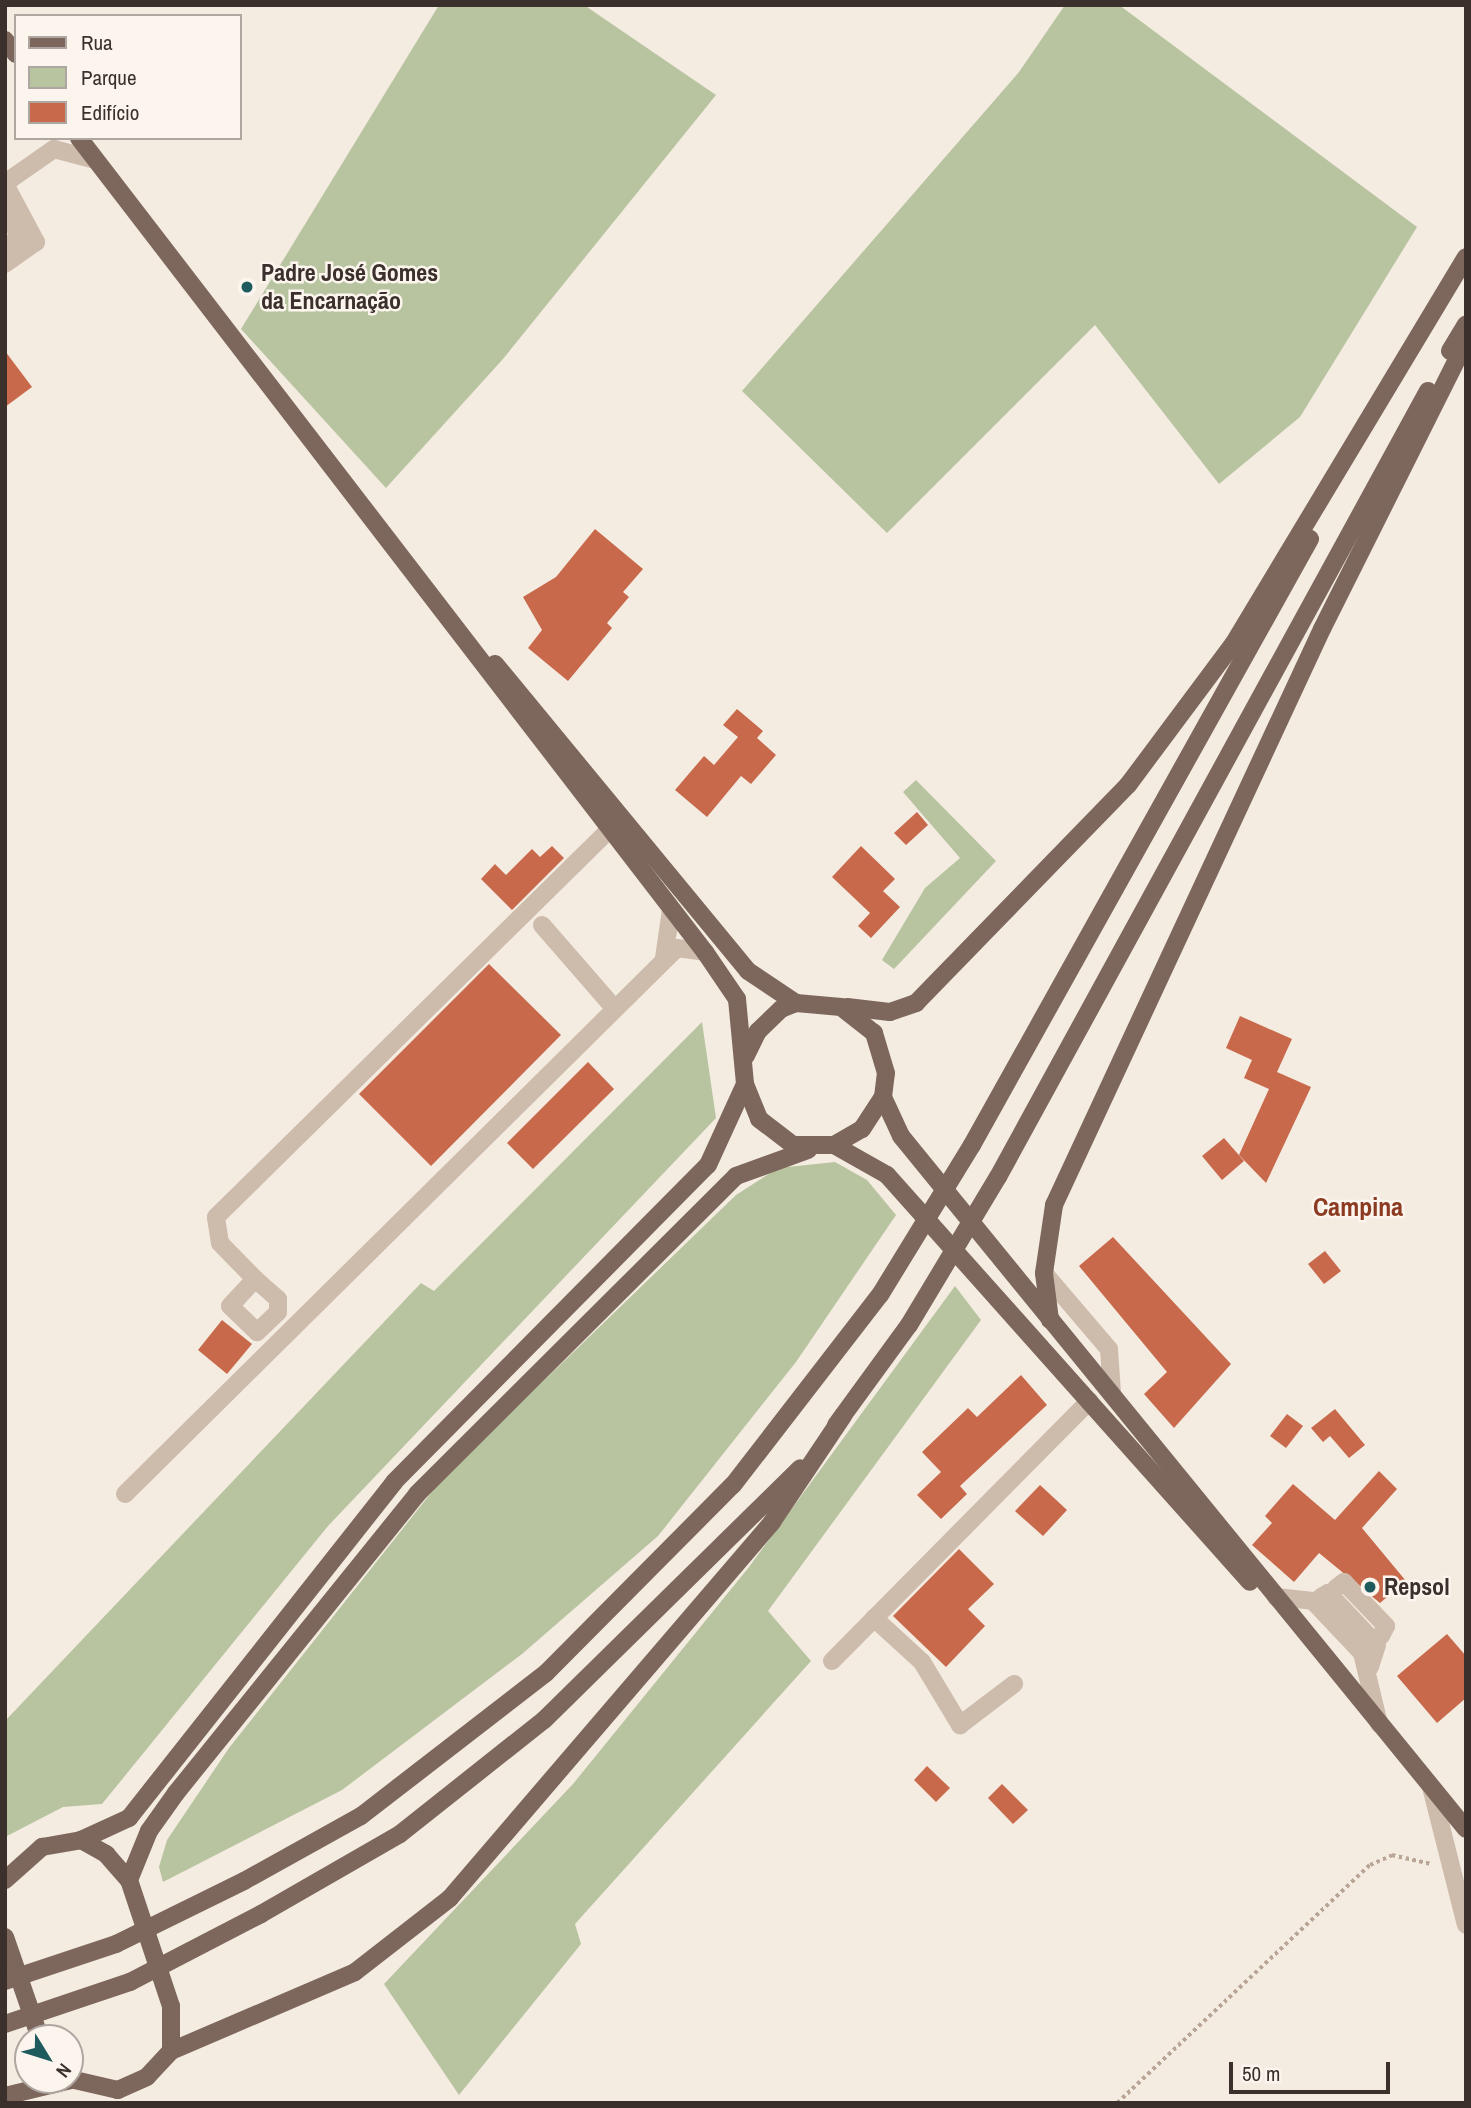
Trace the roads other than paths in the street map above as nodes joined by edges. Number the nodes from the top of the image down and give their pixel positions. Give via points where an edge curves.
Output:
1 (63, 140) edge
2 (94, 160) junction
3 (5, 172) edge
4 (5, 183) edge
5 (5, 210) edge
6 (5, 247) edge
7 (1466, 257) edge
8 (5, 264) edge
9 (1466, 324) edge
10 (1424, 326) junction
11 (1466, 342) edge
12 (388, 546) junction
13 (608, 831) junction
14 (671, 910) junction
15 (542, 925) dead end
16 (705, 952) junction
17 (663, 962) junction
18 (796, 1003) junction
19 (820, 1004) junction
20 (615, 1009) junction
21 (747, 1056) junction
22 (746, 1084) junction
23 (883, 1097) junction
24 (834, 1145) junction
25 (814, 1148) junction
26 (1044, 1273) junction
27 (255, 1279) dead end
28 (1050, 1320) junction
29 (1112, 1393) junction
30 (1088, 1401) junction
31 (843, 1416) junction
32 (125, 1494) dead end
33 (1325, 1595) junction
34 (1276, 1597) junction
35 (874, 1618) junction
36 (832, 1661) dead end
37 (1370, 1667) junction
38 (1014, 1684) dead end
39 (1369, 1687) junction
40 (1379, 1724) junction
41 (1406, 1757) junction
42 (1431, 1787) junction
43 (1466, 1829) edge
44 (81, 1840) junction
45 (5, 1880) edge
46 (130, 1880) junction
47 (1462, 1898) edge
48 (1465, 1927) edge
49 (5, 1937) edge
50 (5, 1981) edge
51 (5, 2024) edge
52 (35, 2024) edge
53 (171, 2051) junction
54 (84, 2083) edge

1 - 2 main road
1 - 2 street
1 - 3 street
1 - 4 street
2 - 12 main road
4 - 8 street via 36,242
5 - 6 street via 20,237
7 - 10 main road
9 - 31 main road, bridge via 998,1177 909,1325
10 - 19 main road via 1234,643 1076,846 905,1010
10 - 50 main road, bridge via 1202,739 972,1145 880,1295 733,1485 546,1673 361,1816 116,1944
11 - 26 main road via 1322,629 1054,1205
12 - 13 main road
12 - 18 main road via 527,700 748,971
13 - 14 main road
13 - 27 street via 216,1217 220,1243
14 - 16 main road
14 - 17 street via 671,940
15 - 20 street
16 - 17 street via 677,948
16 - 21 main road via 737,999
17 - 20 street
18 - 19 main road
18 - 21 main road via 769,1018
19 - 23 main road via 841,1007 874,1033 886,1073
20 - 32 street
21 - 22 main road
22 - 25 main road via 759,1119 774,1135
22 - 44 main road via 708,1165 394,1482 130,1818
23 - 24 main road via 862,1129
23 - 28 main road via 901,1136
24 - 25 main road
24 - 30 main road via 887,1175
25 - 46 main road via 736,1177 417,1494 176,1793 149,1831
26 - 28 main road
26 - 29 street via 1109,1349
28 - 29 main road
29 - 34 main road
30 - 35 street
30 - 41 main road
31 - 51 main road, bridge via 756,1515 544,1720 400,1834 130,1982
31 - 53 main road via 772,1522 450,1898 355,1972
33 - 34 street
33 - 37 street via 1370,1648
33 - 37 street via 1379,1641
33 - 39 street via 1362,1653
34 - 40 main road
35 - 36 street
35 - 38 street via 922,1662 960,1725
37 - 39 street
39 - 40 street
40 - 41 main road
41 - 42 main road
42 - 43 main road
42 - 47 street
44 - 45 main road via 42,1847
44 - 46 main road via 106,1854
46 - 53 main road via 171,2006
47 - 48 street
49 - 52 main road
53 - 54 main road via 147,2077 118,2090

